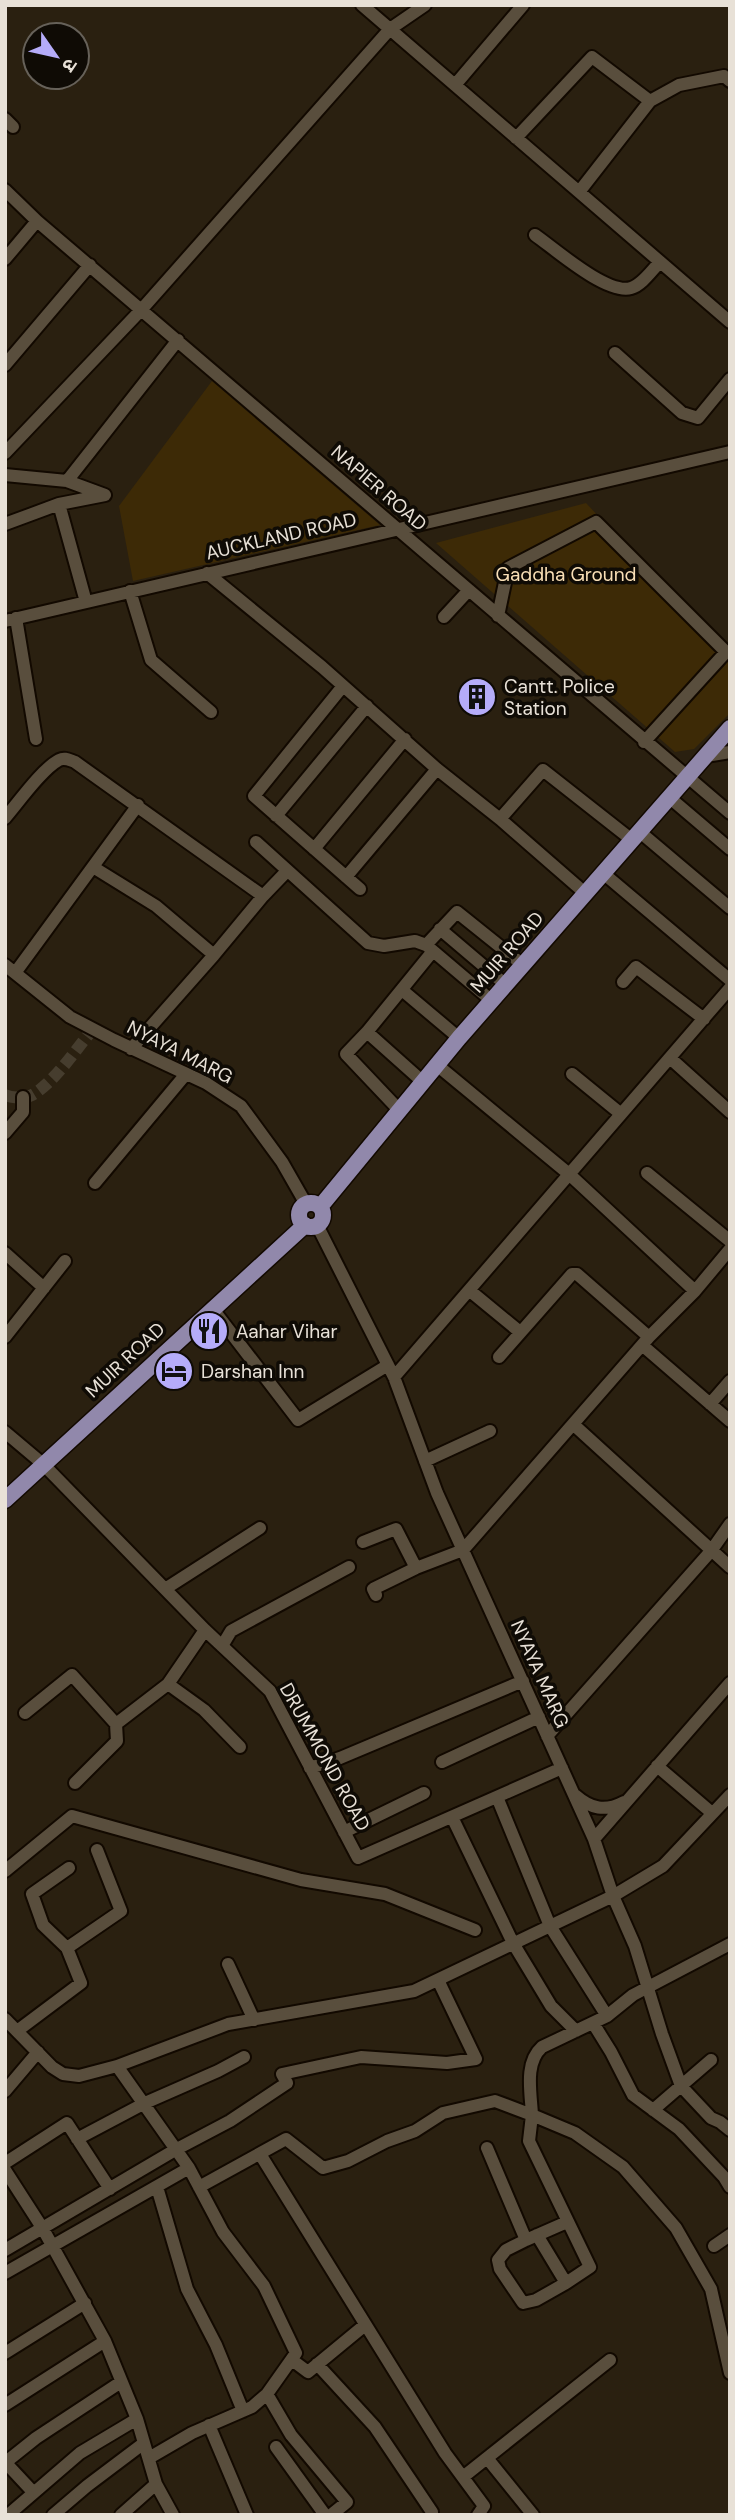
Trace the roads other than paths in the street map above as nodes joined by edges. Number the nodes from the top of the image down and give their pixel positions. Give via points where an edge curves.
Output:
1 (362, 5) edge
2 (425, 5) edge
3 (523, 5) edge
4 (390, 29) junction
5 (730, 80) edge
6 (455, 86) junction
7 (650, 101) junction
8 (516, 138) junction
9 (5, 190) edge
10 (579, 192) junction
11 (37, 221) junction
12 (535, 235) dead end
13 (5, 259) edge
14 (660, 262) junction
15 (90, 265) junction
16 (142, 309) junction
17 (727, 314) edge
18 (178, 340) junction
19 (615, 353) dead end
20 (5, 365) edge
21 (730, 379) edge
22 (730, 452) edge
23 (5, 453) edge
24 (5, 475) edge
25 (67, 481) junction
26 (58, 504) junction
27 (5, 524) edge
28 (396, 528) junction
29 (207, 573) junction
30 (469, 590) junction
31 (130, 592) junction
32 (86, 603) junction
33 (498, 616) junction
34 (444, 617) dead end
35 (11, 620) edge
36 (343, 686) junction
37 (367, 706) junction
38 (211, 712) dead end
39 (730, 728) edge
40 (36, 739) dead end
41 (405, 739) junction
42 (644, 742) junction
43 (730, 752) edge
44 (706, 757) junction
45 (438, 769) junction
46 (687, 779) junction
47 (670, 798) junction
48 (138, 805) junction
49 (730, 813) edge
50 (276, 816) junction
51 (5, 818) edge
52 (500, 818) junction
53 (636, 836) junction
54 (256, 842) dead end
55 (314, 849) junction
56 (730, 849) edge
57 (93, 867) junction
58 (287, 871) junction
59 (603, 873) junction
60 (346, 877) junction
61 (360, 889) dead end
62 (585, 893) junction
63 (263, 896) junction
64 (730, 908) edge
65 (440, 929) junction
66 (429, 948) junction
67 (214, 955) junction
68 (523, 965) junction
69 (10, 969) edge
70 (730, 980) edge
71 (623, 982) dead end
72 (506, 985) junction
73 (730, 988) edge
74 (402, 990) junction
75 (492, 1001) junction
76 (704, 1019) junction
77 (368, 1032) junction
78 (459, 1038) junction
79 (131, 1049) junction
80 (670, 1058) junction
81 (436, 1065) junction
82 (186, 1073) junction
83 (572, 1074) dead end
84 (423, 1082) junction
85 (23, 1097) dead end
86 (400, 1111) junction
87 (730, 1112) edge
88 (621, 1114) junction
89 (5, 1133) edge
90 (647, 1173) dead end
91 (569, 1174) junction
92 (95, 1183) dead end
93 (313, 1205) junction
94 (311, 1225) junction
95 (730, 1241) edge
96 (730, 1249) edge
97 (5, 1253) edge
98 (65, 1261) dead end
99 (44, 1288) junction
100 (469, 1290) junction
101 (695, 1291) junction
102 (212, 1308) junction
103 (520, 1332) junction
104 (5, 1337) edge
105 (645, 1341) junction
106 (499, 1357) dead end
107 (391, 1371) junction
108 (730, 1381) edge
109 (710, 1404) junction
110 (730, 1421) edge
111 (574, 1425) junction
112 (490, 1431) dead end
113 (5, 1432) edge
114 (425, 1461) junction
115 (43, 1464) junction
116 (5, 1500) edge
117 (730, 1524) edge
118 (260, 1528) dead end
119 (363, 1542) dead end
120 (463, 1550) junction
121 (710, 1551) junction
122 (349, 1567) dead end
123 (730, 1567) edge
124 (416, 1568) junction
125 (165, 1589) junction
126 (376, 1595) dead end
127 (205, 1630) junction
128 (222, 1646) junction
129 (523, 1681) junction
130 (730, 1683) edge
131 (168, 1684) junction
132 (24, 1713) dead end
133 (539, 1717) junction
134 (116, 1724) junction
135 (547, 1736) junction
136 (240, 1747) dead end
137 (442, 1762) dead end
138 (657, 1766) junction
139 (310, 1768) junction
140 (562, 1768) junction
141 (75, 1783) dead end
142 (424, 1793) dead end
143 (574, 1794) junction
144 (730, 1795) edge
145 (497, 1797) junction
146 (628, 1801) junction
147 (712, 1813) junction
148 (452, 1816) junction
149 (344, 1832) junction
150 (594, 1839) junction
151 (97, 1850) dead end
152 (69, 1867) dead end
153 (5, 1871) edge
154 (613, 1895) junction
155 (550, 1926) junction
156 (475, 1930) dead end
157 (513, 1943) junction
158 (730, 1944) edge
159 (67, 1948) junction
160 (228, 1964) dead end
161 (438, 1979) junction
162 (649, 1988) junction
163 (607, 2016) junction
164 (5, 2019) edge
165 (254, 2020) junction
166 (593, 2023) junction
167 (17, 2031) junction
168 (576, 2031) junction
169 (38, 2052) junction
170 (244, 2057) dead end
171 (711, 2060) dead end
172 (117, 2066) junction
173 (681, 2086) junction
174 (5, 2091) edge
175 (145, 2103) junction
176 (653, 2110) junction
177 (532, 2115) junction
178 (730, 2130) edge
179 (77, 2138) junction
180 (487, 2148) dead end
181 (175, 2150) junction
182 (260, 2154) junction
183 (5, 2164) edge
184 (189, 2168) junction
185 (5, 2170) edge
186 (157, 2187) junction
187 (199, 2187) junction
188 (730, 2187) edge
189 (110, 2189) junction
190 (567, 2222) junction
191 (43, 2229) junction
192 (730, 2235) edge
193 (532, 2237) junction
194 (715, 2246) dead end
195 (52, 2247) junction
196 (5, 2250) edge
197 (5, 2273) edge
198 (566, 2283) junction
199 (85, 2303) junction
200 (365, 2325) junction
201 (105, 2341) junction
202 (5, 2353) edge
203 (292, 2360) junction
204 (610, 2360) dead end
205 (317, 2364) junction
206 (730, 2373) edge
207 (121, 2382) junction
208 (267, 2394) junction
209 (5, 2405) edge
210 (243, 2411) junction
211 (137, 2419) junction
212 (209, 2425) junction
213 (144, 2443) junction
214 (276, 2447) dead end
215 (149, 2458) junction
216 (487, 2458) junction
217 (6, 2462) edge
218 (463, 2477) junction
219 (156, 2484) junction
220 (33, 2492) junction
221 (347, 2502) junction
222 (432, 2512) dead end
223 (8, 2515) edge
224 (53, 2515) edge
225 (121, 2515) edge
226 (173, 2515) edge
227 (247, 2515) edge
228 (325, 2515) edge
229 (331, 2515) edge
230 (356, 2515) edge
231 (478, 2515) edge
232 (533, 2515) edge

1 - 4 street
2 - 4 street
3 - 6 street
4 - 6 street
4 - 16 street
5 - 7 street via 724,76 679,85
6 - 8 street
7 - 8 street via 592,57
7 - 10 street
8 - 10 street
9 - 11 street, NAPIER ROAD
10 - 14 street
11 - 13 street
11 - 15 street, NAPIER ROAD
12 - 14 street via 618,289 633,288
14 - 17 street
15 - 16 street, NAPIER ROAD
15 - 20 street
16 - 18 street, NAPIER ROAD
16 - 23 street
18 - 25 street
18 - 28 street, NAPIER ROAD
19 - 21 street via 682,413 698,418
22 - 28 street, AUCKLAND ROAD
24 - 25 street
25 - 26 street via 105,495
26 - 27 street
26 - 32 street
28 - 29 street, AUCKLAND ROAD
28 - 30 street, NAPIER ROAD
29 - 31 street, AUCKLAND ROAD
29 - 36 street
30 - 33 street, NAPIER ROAD
30 - 34 street
31 - 32 street, AUCKLAND ROAD
31 - 38 street via 151,660
32 - 35 street, AUCKLAND ROAD
33 - 42 street, NAPIER ROAD
33 - 42 street via 508,568 596,522 726,652
35 - 40 street
36 - 37 street
36 - 50 street via 254,796
37 - 41 street
37 - 50 street
39 - 44 main road, MUIR ROAD
41 - 45 street
41 - 55 street
42 - 46 street, NAPIER ROAD
43 - 44 street
44 - 46 main road, MUIR ROAD
45 - 52 street
45 - 60 street
46 - 47 main road, MUIR ROAD
46 - 49 street, NAPIER ROAD
47 - 53 main road, MUIR ROAD
47 - 56 street
48 - 51 street via 65,758 47,770
48 - 57 street
48 - 63 street
50 - 55 street
52 - 53 street via 542,770
52 - 62 street
53 - 59 main road, MUIR ROAD
53 - 64 street
54 - 58 street
55 - 60 street
57 - 67 street via 156,906
57 - 69 street
58 - 63 street
58 - 66 street via 368,943 384,946 415,941
59 - 62 main road, MUIR ROAD
59 - 70 street
60 - 61 street
62 - 68 main road, MUIR ROAD
63 - 67 street
65 - 66 street
65 - 68 street via 457,912
65 - 72 street
66 - 74 street
66 - 75 street
67 - 79 street
68 - 72 main road, MUIR ROAD
69 - 79 street, NYAYA MARG via 70,1017
71 - 76 street via 636,967
72 - 75 main road, MUIR ROAD
73 - 76 street
74 - 77 street
74 - 78 street
75 - 78 main road, MUIR ROAD
76 - 80 street
77 - 84 street
77 - 86 street via 345,1054
78 - 81 main road, MUIR ROAD
79 - 82 street, NYAYA MARG
80 - 87 street
80 - 88 street
81 - 84 main road, MUIR ROAD
81 - 91 street
82 - 92 street
82 - 93 street, NYAYA MARG via 241,1107
83 - 88 street
84 - 86 main road, MUIR ROAD
85 - 89 street via 23,1112
86 - 93 main road, MUIR ROAD
88 - 91 street
90 - 95 street
91 - 100 street
91 - 101 street
93 - 94 main road via 323,1214
94 - 102 main road, MUIR ROAD
94 - 107 street, NYAYA MARG
96 - 101 street
97 - 99 street
98 - 99 street
99 - 104 street
100 - 103 street
100 - 107 street
101 - 105 street
102 - 107 street via 298,1420
102 - 115 main road, MUIR ROAD
103 - 105 street via 577,1273
103 - 106 street
105 - 109 street
105 - 111 street
107 - 114 street, NYAYA MARG
108 - 109 street
109 - 110 street
111 - 120 street
111 - 121 street
112 - 114 street
113 - 115 street, DRUMMOND ROAD
114 - 120 street, NYAYA MARG
115 - 116 main road, MUIR ROAD
115 - 125 street, DRUMMOND ROAD
117 - 121 street
118 - 125 street
119 - 124 street via 396,1529
120 - 124 street
120 - 129 street, NYAYA MARG
121 - 123 street
121 - 135 street
122 - 128 street via 232,1632
124 - 126 street via 373,1589
125 - 127 street, DRUMMOND ROAD
127 - 128 street, DRUMMOND ROAD
127 - 131 street
128 - 139 street, DRUMMOND ROAD via 270,1691
129 - 133 street, NYAYA MARG
129 - 139 street
130 - 138 street
131 - 134 street
131 - 136 street via 204,1710
132 - 134 street via 72,1675
133 - 135 street, NYAYA MARG
133 - 137 street
134 - 141 street via 117,1741
135 - 140 street, NYAYA MARG
138 - 146 street
138 - 147 street
139 - 149 street, DRUMMOND ROAD
140 - 143 street, NYAYA MARG
140 - 145 street, DRUMMOND ROAD
142 - 149 street
143 - 146 street via 600,1809
143 - 150 street, NYAYA MARG
144 - 147 street
145 - 148 street, DRUMMOND ROAD
145 - 155 street
146 - 150 street
147 - 154 street via 663,1866
148 - 149 street, DRUMMOND ROAD via 358,1858
148 - 157 street
150 - 154 street, NYAYA MARG
151 - 159 street via 121,1911
152 - 159 street via 32,1894 43,1925
153 - 156 street via 72,1816 301,1880 385,1894
154 - 155 street
154 - 162 street, NYAYA MARG
155 - 157 street
155 - 163 street
157 - 161 street
157 - 168 street via 551,2006
158 - 162 street
159 - 167 street via 81,1983
160 - 165 street
161 - 165 street via 414,1991
161 - 181 street via 476,2059 447,2063 361,2057 282,2074 287,2083
162 - 163 street
162 - 173 street, NYAYA MARG
163 - 166 street
164 - 167 street
165 - 172 street via 228,2024
166 - 168 street
166 - 176 street via 633,2095
167 - 169 street
168 - 177 street via 535,2053 530,2063
169 - 172 street via 63,2074 79,2076
169 - 174 street
170 - 175 street
171 - 173 street
172 - 175 street
173 - 176 street
173 - 178 street, NYAYA MARG via 711,2118
175 - 179 street
175 - 181 street
176 - 188 street via 679,2129
177 - 182 street via 495,2101 443,2113 415,2131 323,2168 286,2139
177 - 190 street via 529,2141
177 - 206 street via 575,2133 623,2167 676,2228 711,2289
179 - 183 street via 67,2123
179 - 189 street
180 - 193 street
181 - 184 street
181 - 189 street
182 - 187 street
182 - 200 street
184 - 186 street
184 - 187 street
185 - 191 street
186 - 195 street
186 - 210 street via 187,2289
187 - 203 street via 223,2232 264,2286 295,2347
189 - 191 street
190 - 193 street
190 - 198 street via 590,2267
191 - 195 street
191 - 196 street
192 - 194 street
193 - 198 street
193 - 198 street via 506,2250 498,2260 523,2303
195 - 197 street
195 - 199 street
199 - 201 street
199 - 202 street
200 - 205 street
200 - 218 street
201 - 207 street
201 - 209 street
203 - 205 street via 308,2372
203 - 208 street
204 - 216 street
205 - 222 street via 375,2427
207 - 211 street
207 - 217 street
208 - 210 street
208 - 221 street via 291,2435
210 - 212 street
211 - 213 street
211 - 220 street via 80,2454
212 - 215 street
212 - 227 street
213 - 215 street
213 - 224 street
214 - 228 street
215 - 219 street
216 - 218 street
216 - 232 street
217 - 220 street
218 - 231 street via 484,2506
219 - 225 street
219 - 226 street
220 - 223 street
221 - 229 street
221 - 230 street

